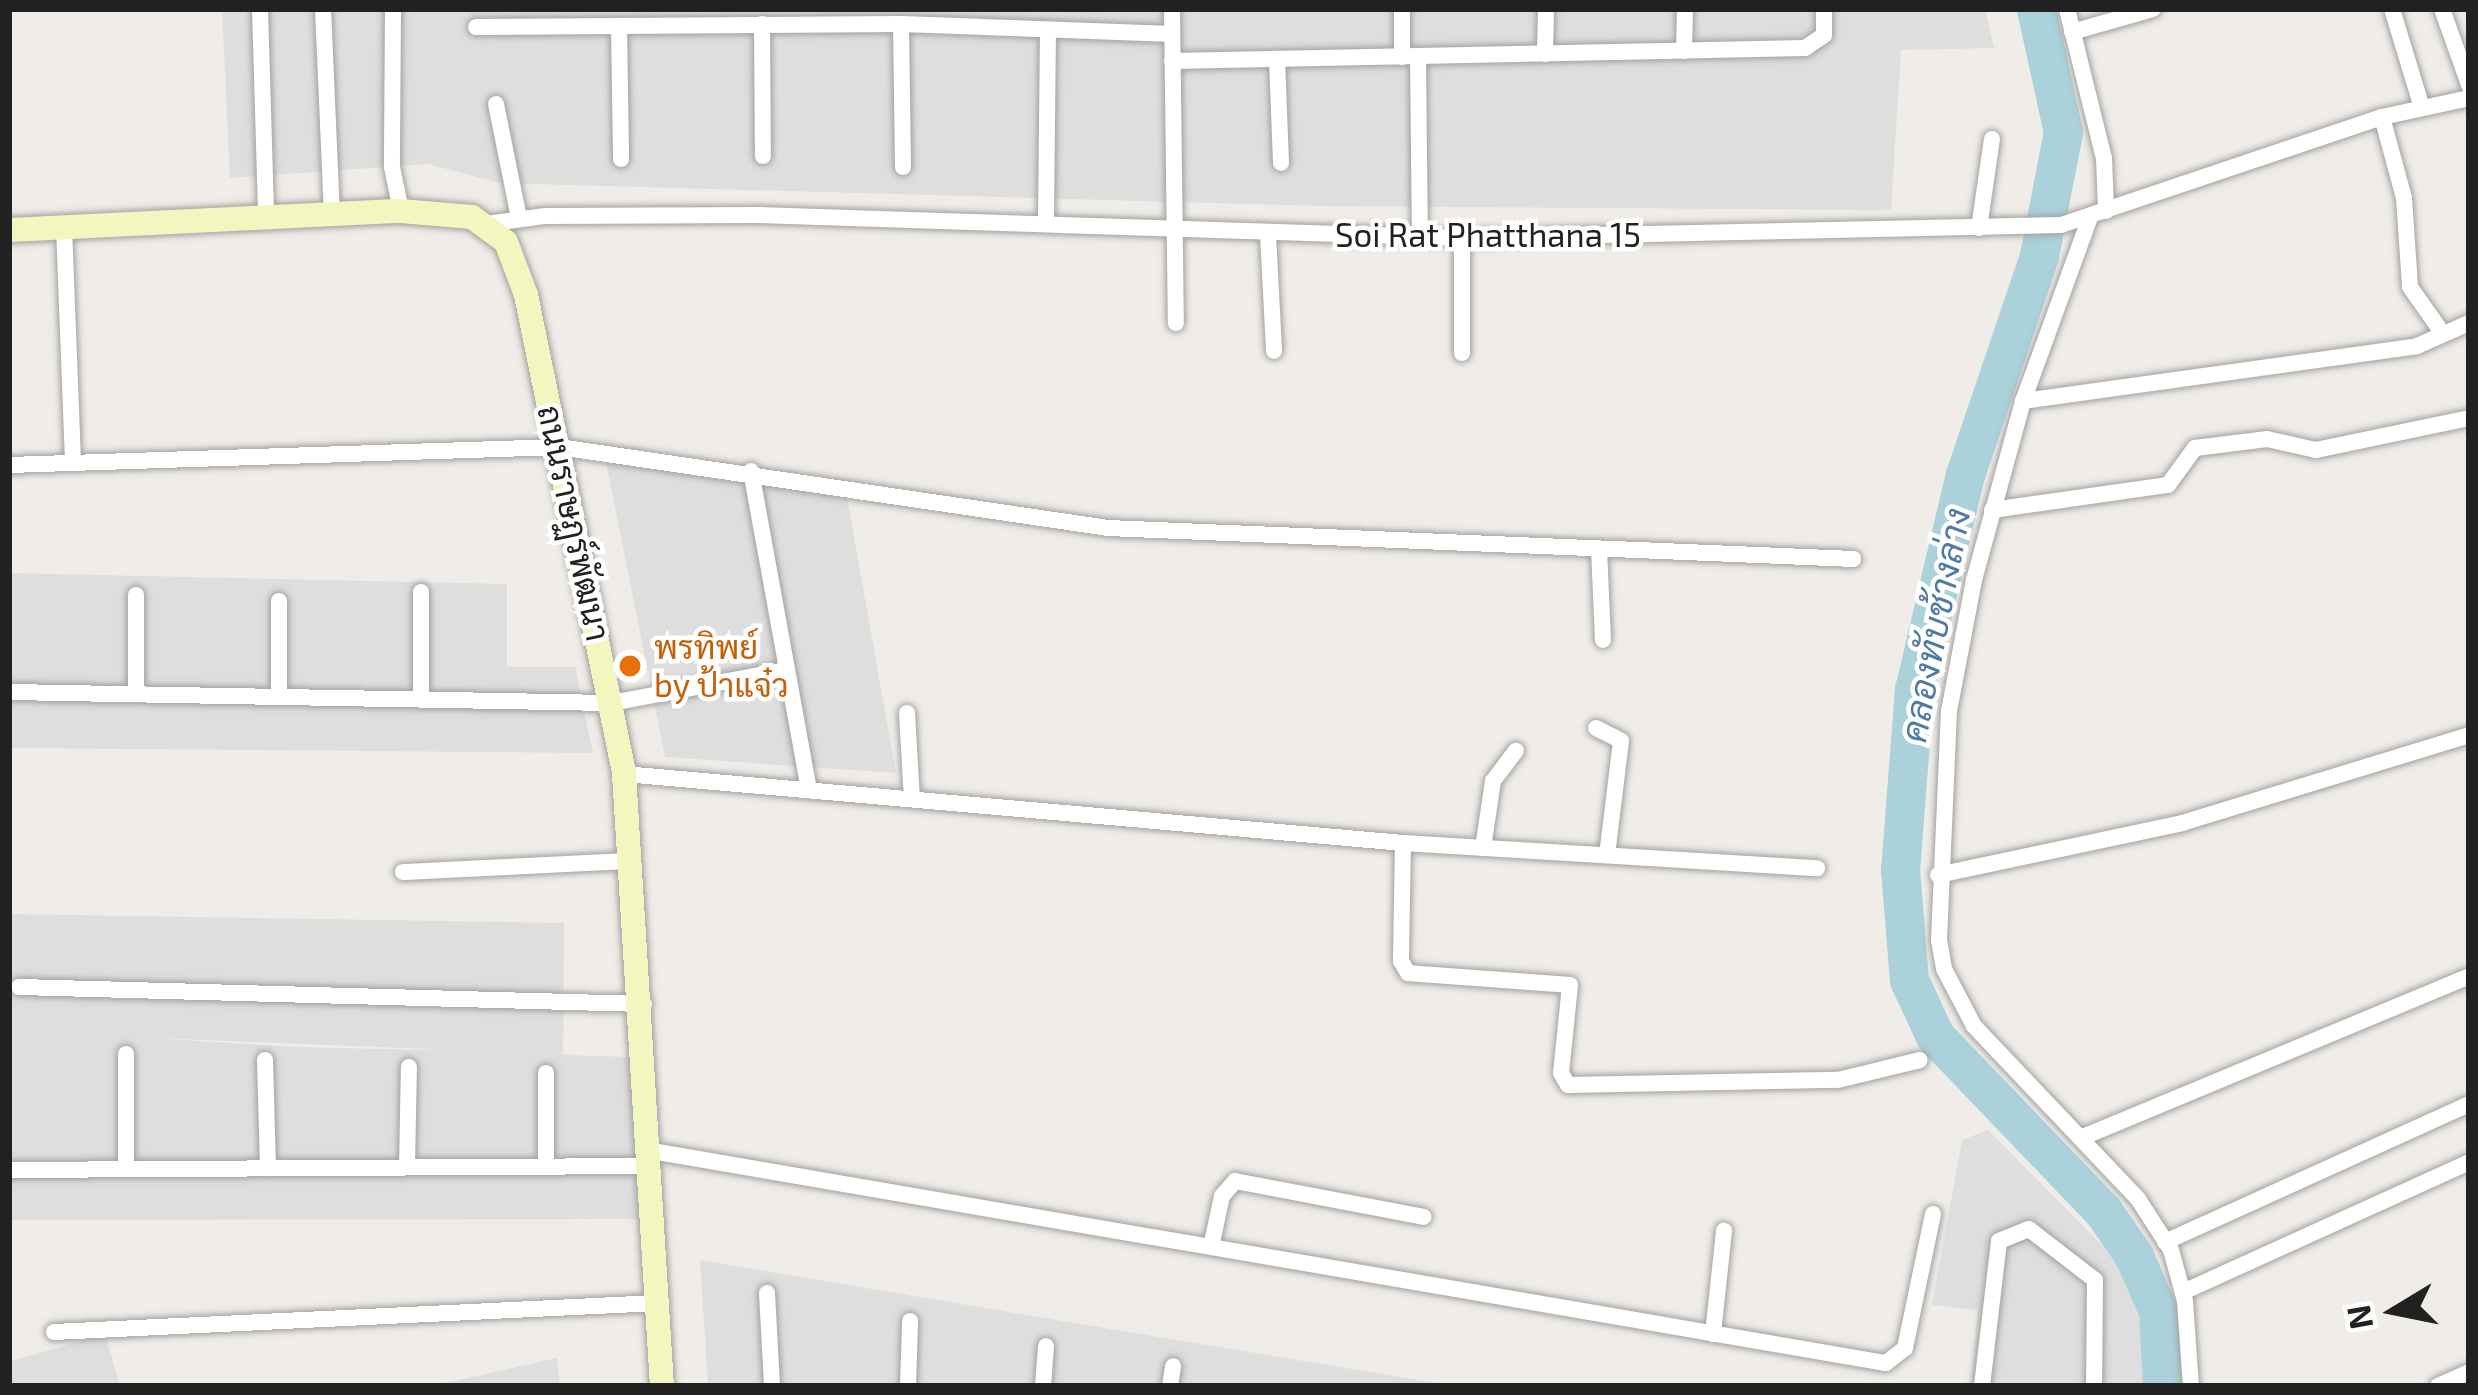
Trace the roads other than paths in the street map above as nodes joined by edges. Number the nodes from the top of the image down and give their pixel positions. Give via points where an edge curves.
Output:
1 (260, 9) edge
2 (323, 9) edge
3 (393, 9) edge
4 (1172, 9) edge
5 (1402, 9) edge
6 (1546, 9) edge
7 (1684, 9) edge
8 (1824, 9) edge
9 (2066, 9) edge
10 (2153, 9) edge
11 (2392, 9) edge
12 (2442, 9) edge
13 (762, 24) junction
14 (901, 24) junction
15 (619, 26) junction
16 (476, 27) dead end
17 (2072, 32) junction
18 (1048, 33) junction
19 (1172, 34) junction
20 (1684, 50) junction
21 (1545, 54) junction
22 (1410, 57) junction
23 (1276, 59) junction
24 (1172, 61) junction
25 (2469, 86) edge
26 (2469, 98) edge
27 (496, 104) dead end
28 (2422, 108) junction
29 (2382, 117) junction
30 (1993, 140) dead end
31 (764, 156) dead end
32 (621, 160) dead end
33 (1281, 163) dead end
34 (903, 167) dead end
35 (401, 212) junction
36 (332, 214) junction
37 (2098, 216) junction
38 (266, 217) junction
39 (519, 218) junction
40 (1046, 219) junction
41 (488, 224) junction
42 (64, 227) junction
43 (1979, 228) junction
44 (9, 230) edge
45 (1178, 233) junction
46 (1268, 235) junction
47 (1420, 237) junction
48 (1462, 238) junction
49 (1176, 322) dead end
50 (2469, 323) edge
51 (2441, 331) junction
52 (1274, 351) dead end
53 (1462, 353) dead end
54 (2023, 401) junction
55 (2469, 418) edge
56 (559, 447) junction
57 (73, 462) junction
58 (9, 465) edge
59 (752, 471) junction
60 (1992, 510) junction
61 (1599, 549) junction
62 (1853, 559) dead end
63 (421, 592) dead end
64 (136, 595) dead end
65 (279, 601) dead end
66 (1603, 640) dead end
67 (786, 670) junction
68 (9, 692) edge
69 (136, 693) junction
70 (279, 696) junction
71 (421, 699) junction
72 (612, 703) junction
73 (907, 712) dead end
74 (1595, 728) dead end
75 (2469, 735) edge
76 (1516, 751) dead end
77 (624, 774) junction
78 (809, 790) junction
79 (912, 799) junction
80 (1403, 843) junction
81 (1483, 848) junction
82 (1607, 855) junction
83 (629, 861) junction
84 (1817, 868) dead end
85 (403, 872) dead end
86 (1938, 875) junction
87 (2469, 976) edge
88 (20, 987) dead end
89 (644, 1004) junction
90 (126, 1054) dead end
91 (265, 1060) dead end
92 (1920, 1060) dead end
93 (409, 1067) dead end
94 (546, 1073) dead end
95 (2469, 1104) edge
96 (2083, 1137) junction
97 (652, 1158) junction
98 (2469, 1162) edge
99 (546, 1166) junction
100 (407, 1167) junction
101 (268, 1168) junction
102 (126, 1169) junction
103 (9, 1170) edge
104 (1933, 1214) dead end
105 (1424, 1217) dead end
106 (1724, 1231) dead end
107 (2165, 1242) junction
108 (1211, 1246) junction
109 (2183, 1292) junction
110 (767, 1293) dead end
111 (657, 1303) junction
112 (910, 1322) dead end
113 (54, 1332) dead end
114 (1713, 1334) junction
115 (1046, 1346) dead end
116 (1173, 1366) dead end
117 (2469, 1372) edge
118 (662, 1386) edge
119 (772, 1386) edge
120 (908, 1386) edge
121 (1043, 1386) edge
122 (1170, 1386) edge
123 (1982, 1386) edge
124 (2094, 1386) edge
125 (2191, 1386) edge
126 (2438, 1386) edge

1 - 38 street
2 - 36 street
3 - 35 street via 392,167
4 - 19 street
5 - 22 street
6 - 21 street
7 - 20 street
8 - 20 street via 1817,45
9 - 17 street
10 - 17 street
11 - 28 street
12 - 25 street
13 - 14 street
13 - 15 street
13 - 31 street
14 - 18 street
14 - 34 street
15 - 16 street
15 - 32 street
17 - 37 street via 2104,158
18 - 19 street
18 - 40 street
19 - 24 street
20 - 21 street
21 - 22 street
22 - 23 street
22 - 47 street
23 - 24 street
23 - 33 street
24 - 45 street
26 - 28 street, Soi Rat Phatthana 15
27 - 39 street
28 - 29 street, Soi Rat Phatthana 15
29 - 37 street, Soi Rat Phatthana 15
29 - 51 street via 2404,198 2410,287
30 - 43 street
35 - 36 street
35 - 41 street
36 - 38 street
37 - 43 street, Soi Rat Phatthana 15
37 - 54 street
38 - 42 street
39 - 40 street, Soi Rat Phatthana 15
39 - 41 street, Soi Rat Phatthana 15
40 - 45 street, Soi Rat Phatthana 15
41 - 56 street, ถนนราษฏร์พัฒนา via 506,242 526,295
42 - 44 street
42 - 57 street
43 - 48 street, Soi Rat Phatthana 15
45 - 46 street, Soi Rat Phatthana 15
45 - 49 street
46 - 47 street, Soi Rat Phatthana 15
46 - 52 street
47 - 48 street, Soi Rat Phatthana 15
48 - 53 street
50 - 51 street
51 - 54 street via 2416,346
54 - 60 street
55 - 60 street via 2317,450 2267,440 2195,448 2168,485
56 - 57 street
56 - 59 street
56 - 72 street, ถนนราษฏร์พัฒนา
57 - 58 street
59 - 61 street via 1108,528
59 - 67 street
60 - 86 street via 1949,711
61 - 62 street
61 - 66 street
63 - 71 street
64 - 69 street
65 - 70 street
67 - 72 street
67 - 78 street
68 - 69 street
69 - 70 street
70 - 71 street
71 - 72 street
72 - 77 street, ถนนราษฏร์พัฒนา
73 - 79 street
74 - 82 street via 1622,741
75 - 86 street via 2182,823
76 - 81 street via 1493,781
77 - 78 street
77 - 83 street, ถนนราษฏร์พัฒนา
78 - 79 street
79 - 80 street
80 - 81 street
80 - 92 street via 1401,961 1408,973 1570,985 1561,1073 1568,1085 1838,1080
81 - 82 street
82 - 84 street
83 - 85 street
83 - 89 street, ถนนราษฏร์พัฒนา
86 - 96 street via 1941,955 1956,996
87 - 96 street
88 - 89 street
89 - 97 street, ถนนราษฏร์พัฒนา
90 - 102 street
91 - 101 street
93 - 100 street
94 - 99 street
95 - 107 street
96 - 107 street
97 - 99 street
97 - 108 street
97 - 111 street, ถนนราษฏร์พัฒนา
98 - 109 street
99 - 100 street
100 - 101 street
101 - 102 street
102 - 103 street
104 - 114 street via 1899,1358 1886,1363
105 - 108 street via 1235,1180 1222,1196
106 - 114 street
107 - 109 street
108 - 114 street
109 - 125 street
110 - 119 street
111 - 113 street
111 - 118 street, ถนนราษฏร์พัฒนา
112 - 120 street
115 - 121 street
116 - 122 street
117 - 126 street
123 - 124 street via 1999,1240 2029,1229 2095,1280

